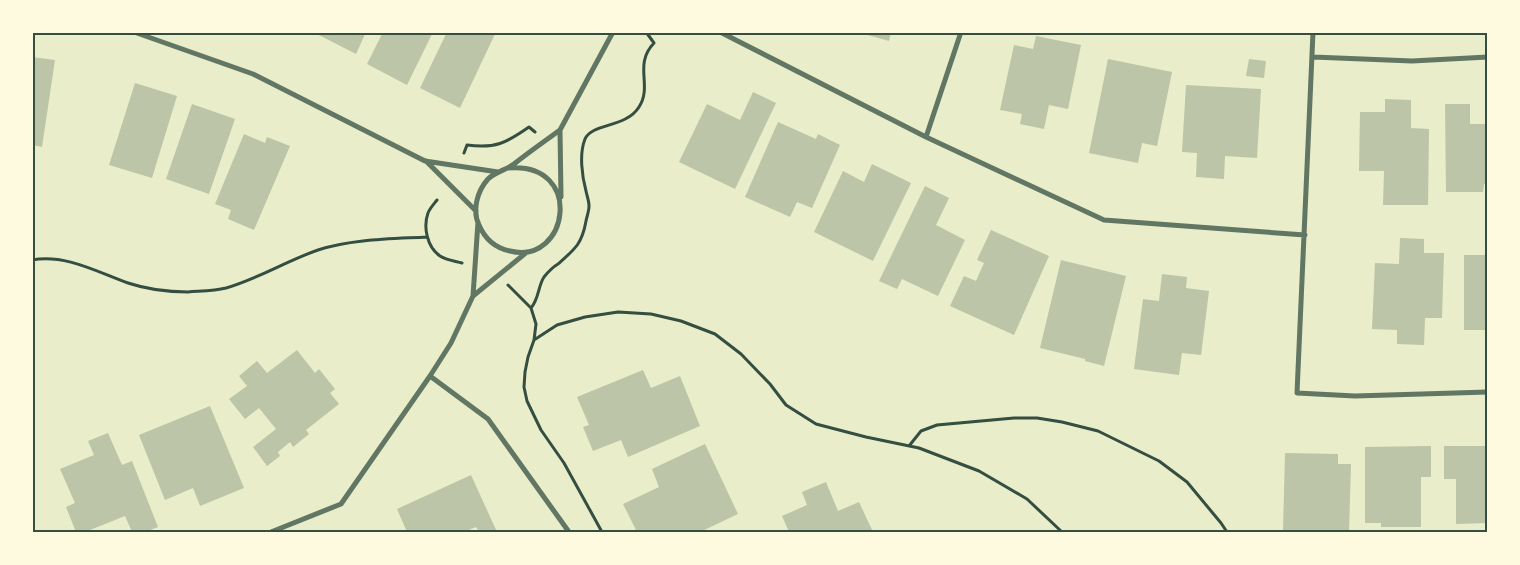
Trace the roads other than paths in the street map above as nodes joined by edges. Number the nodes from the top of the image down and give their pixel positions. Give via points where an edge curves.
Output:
1 (134, 32) edge
2 (612, 32) edge
3 (720, 32) edge
4 (961, 32) edge
5 (1313, 32) edge
6 (1313, 56) junction
7 (1488, 57) edge
8 (560, 130) junction
9 (926, 137) junction
10 (425, 161) junction
11 (508, 168) junction
12 (498, 172) junction
13 (561, 205) junction
14 (476, 211) junction
15 (478, 222) junction
16 (1305, 235) junction
17 (527, 252) junction
18 (474, 296) junction
19 (430, 376) junction
20 (1488, 392) edge
21 (271, 532) edge
22 (569, 532) edge

1 - 10 street via 252,74
2 - 8 street
3 - 9 street
4 - 9 street
5 - 6 street
6 - 7 street via 1412,61
6 - 16 street
8 - 11 street
8 - 13 street
9 - 16 street via 1104,220
10 - 12 street
10 - 14 street
11 - 12 street
11 - 13 street via 532,169 543,174 558,194
12 - 14 street via 481,188
13 - 17 street via 556,229 549,239
14 - 15 street
15 - 17 street via 491,243 502,249
15 - 18 street
16 - 20 street via 1297,393 1355,396
17 - 18 street
18 - 19 street via 452,343
19 - 21 street via 341,504
19 - 22 street via 488,419

